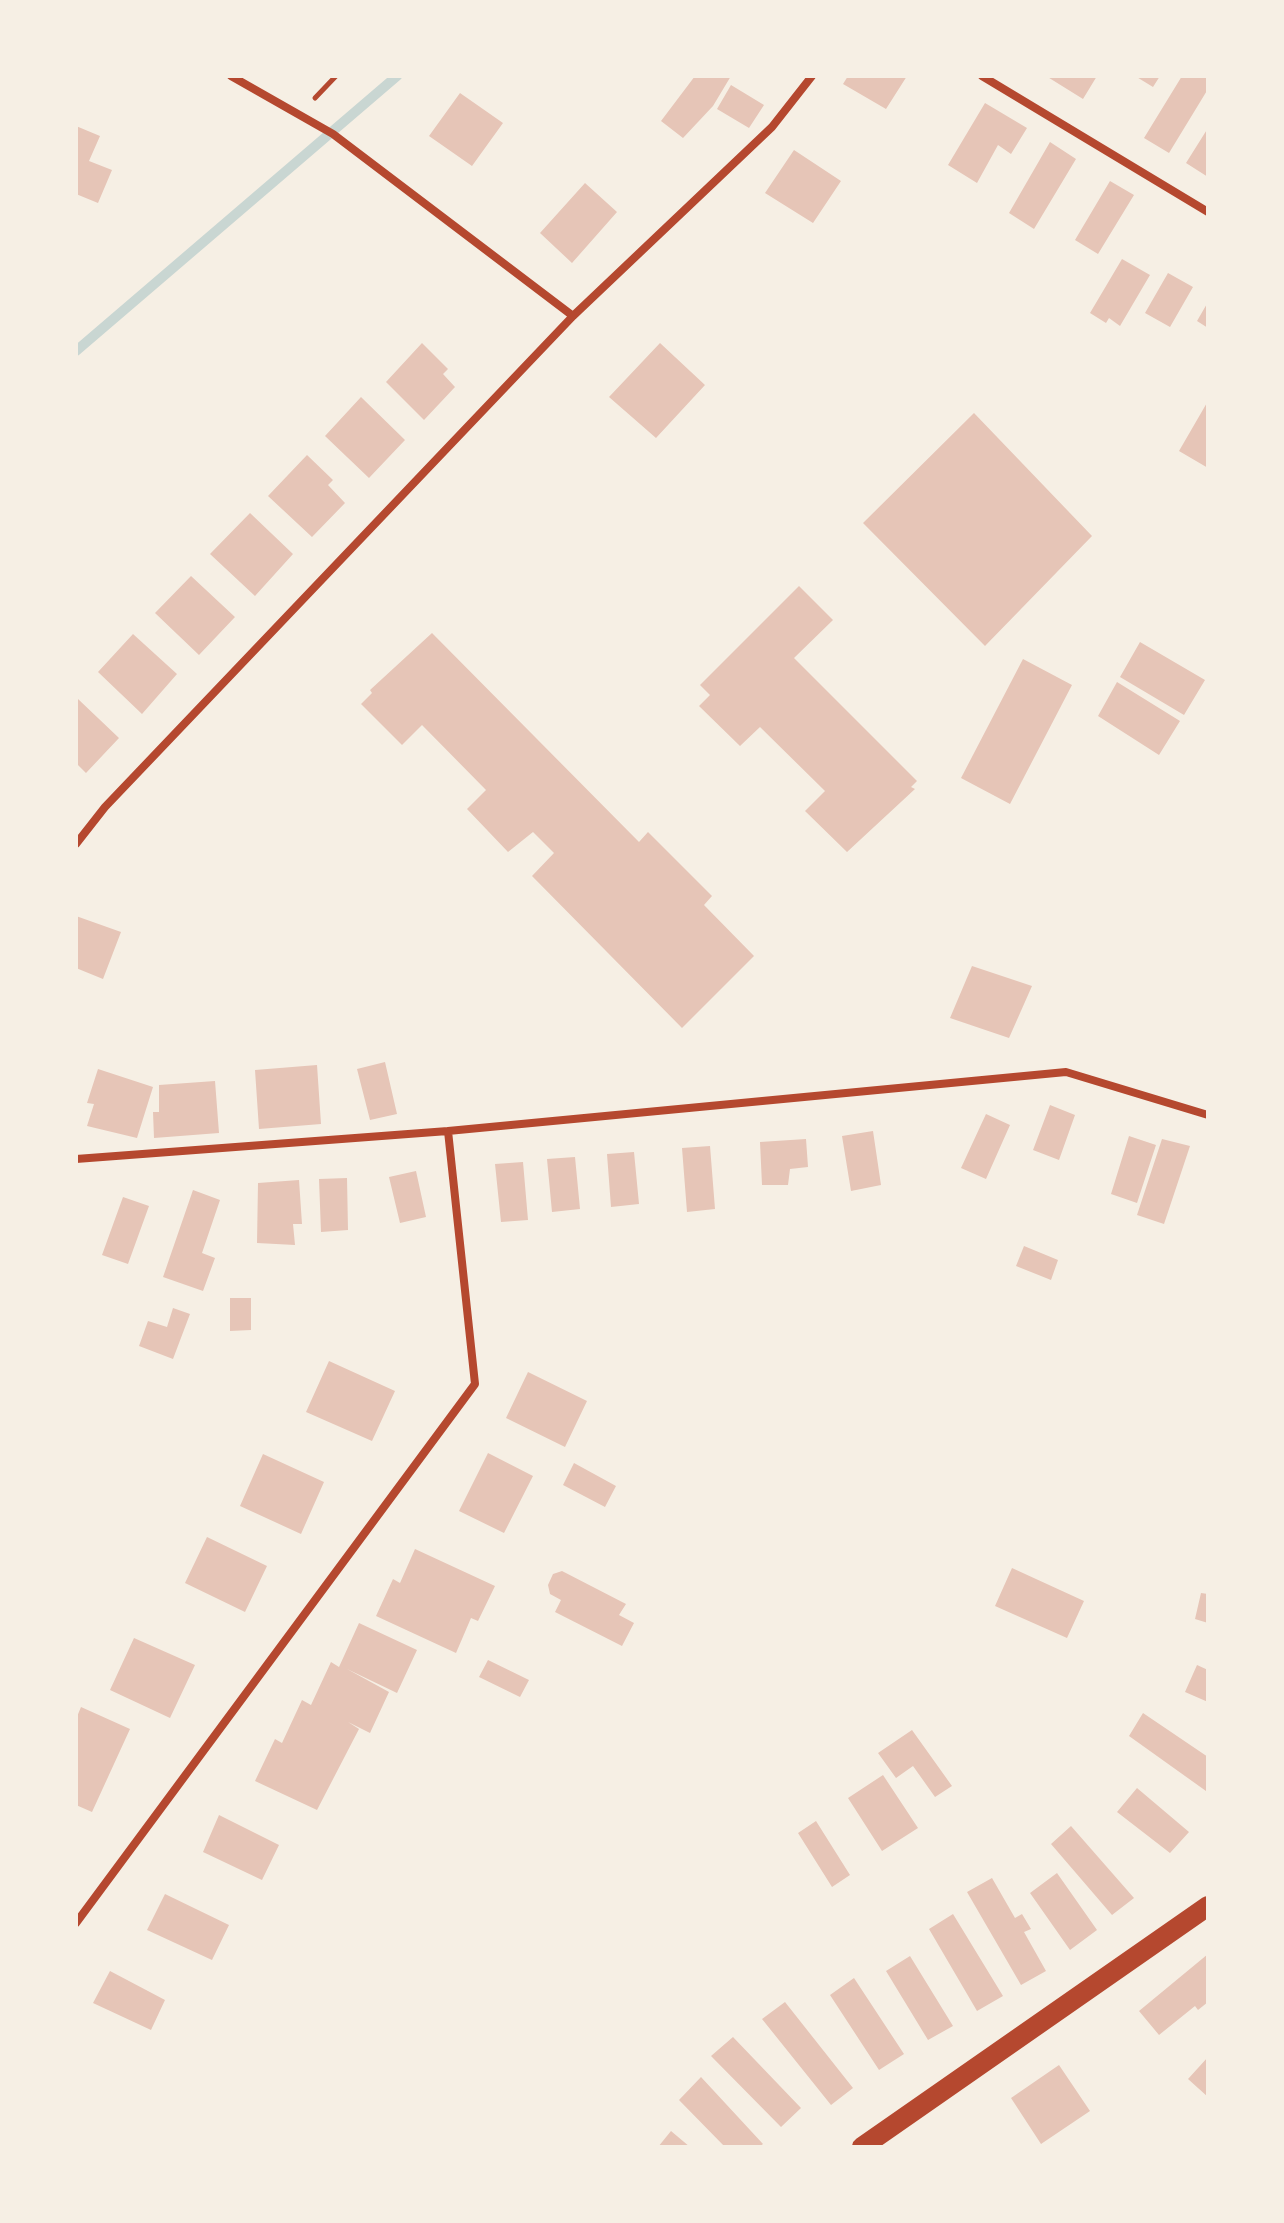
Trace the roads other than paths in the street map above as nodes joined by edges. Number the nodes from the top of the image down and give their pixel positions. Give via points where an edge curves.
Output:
1 (231, 76) edge
2 (812, 76) edge
3 (982, 76) edge
4 (1208, 212) edge
5 (573, 316) junction
6 (76, 844) edge
7 (1208, 1115) edge
8 (448, 1131) junction
9 (76, 1159) edge
10 (1208, 1906) edge
11 (76, 1923) edge
12 (862, 2147) edge

1 - 5 street via 333,134
2 - 5 street via 772,127
3 - 4 street
5 - 6 street via 105,807
7 - 8 street via 1066,1072
8 - 9 street
8 - 11 street via 475,1384
10 - 12 main road

